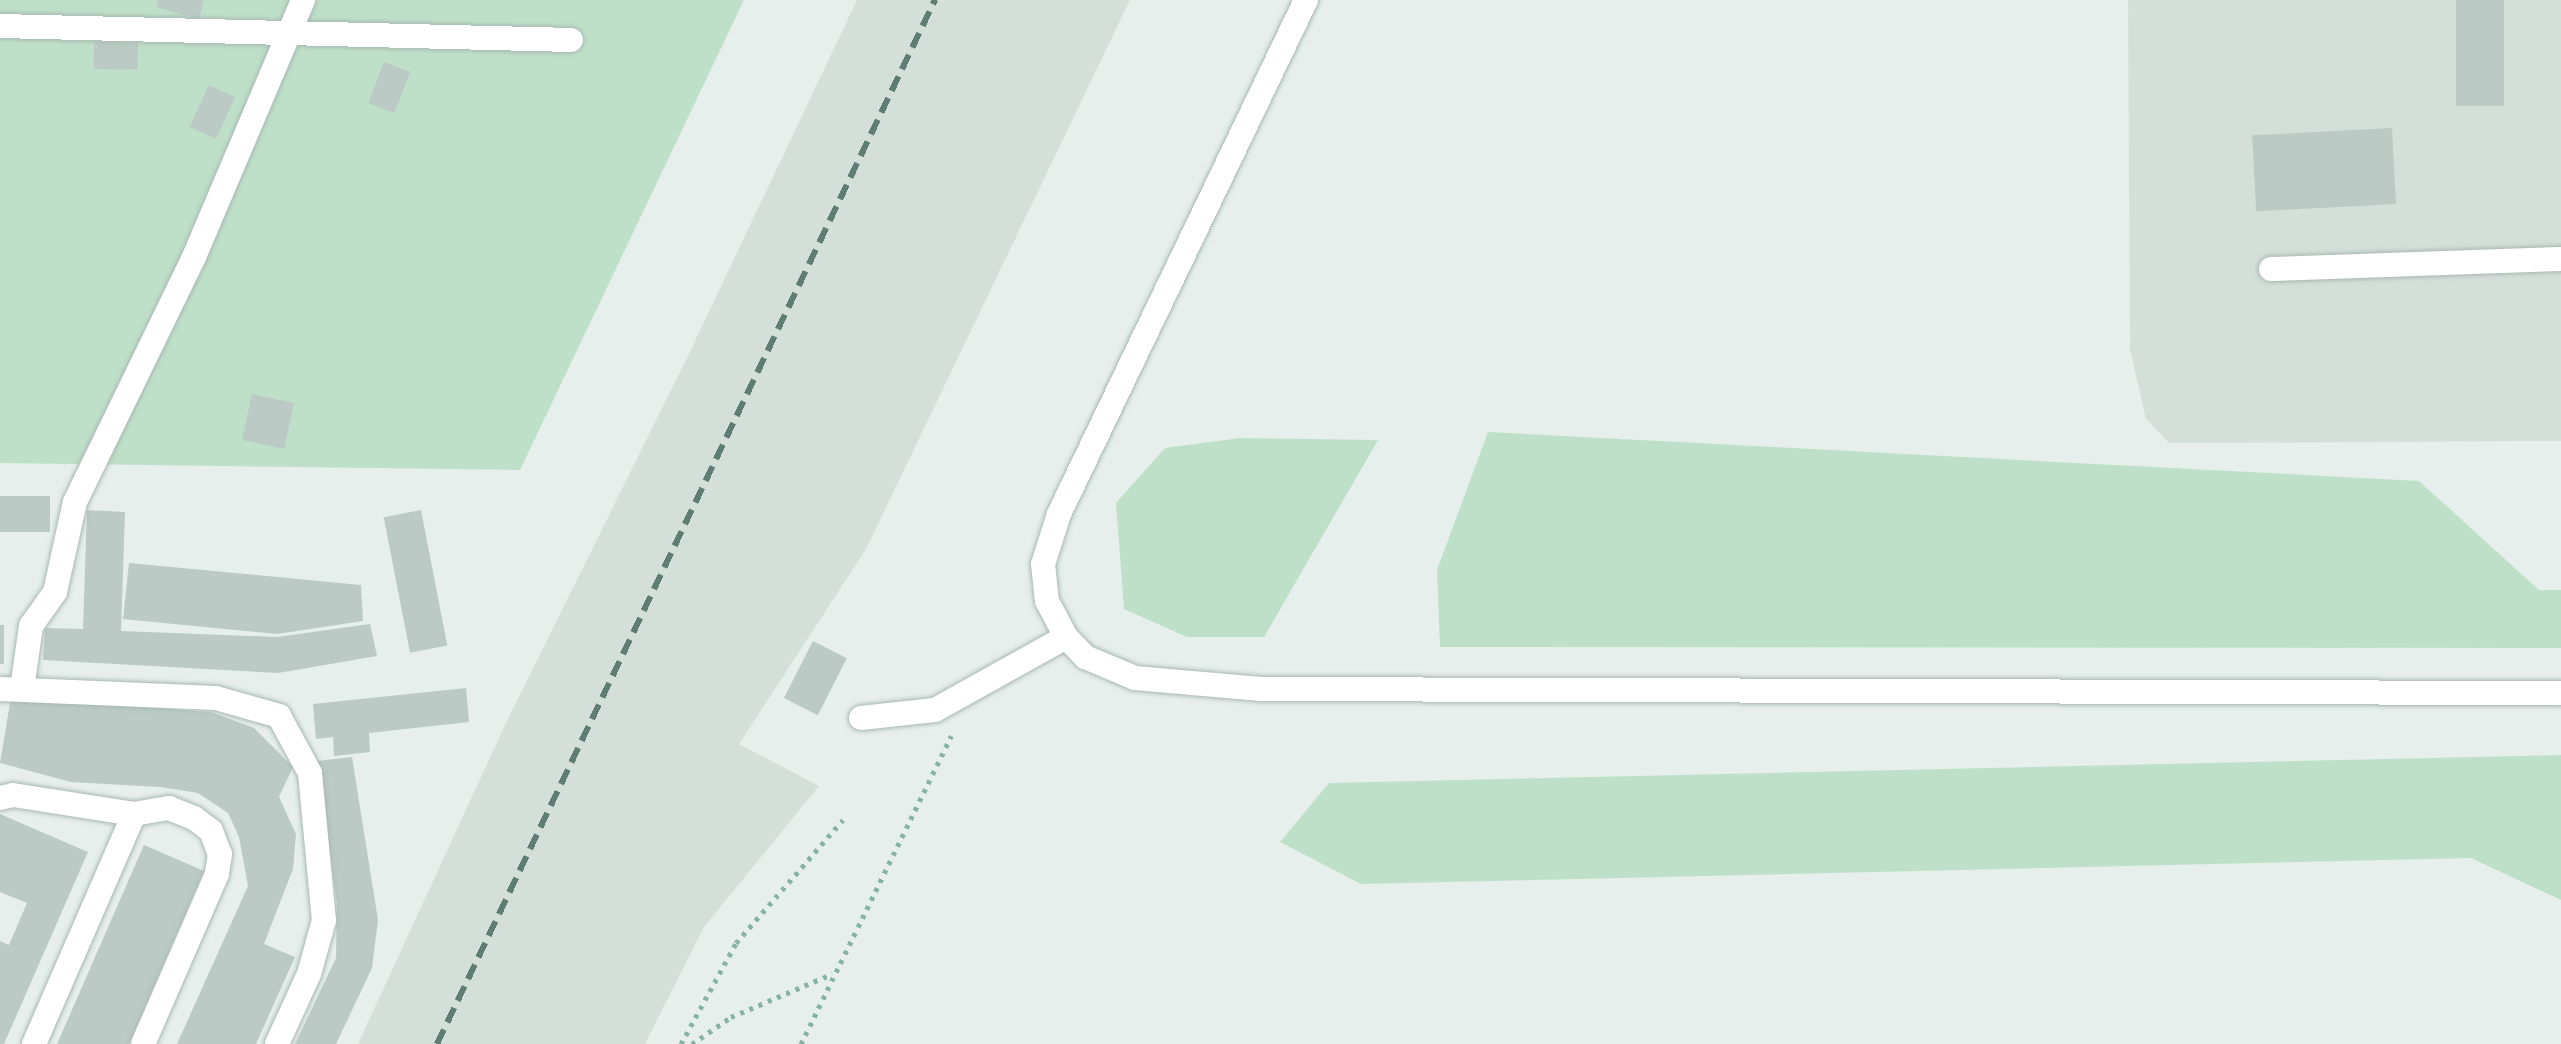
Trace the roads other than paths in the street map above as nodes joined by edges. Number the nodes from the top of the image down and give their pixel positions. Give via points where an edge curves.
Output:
1 (303, 0) edge
2 (1306, 0) edge
3 (0, 26) edge
4 (289, 34) junction
5 (571, 40) dead end
6 (2561, 259) edge
7 (2271, 269) dead end
8 (1066, 637) junction
9 (11, 689) edge
10 (2561, 693) edge
11 (861, 718) dead end
12 (0, 798) edge
13 (134, 814) junction
14 (34, 1044) edge
15 (143, 1044) edge
16 (277, 1044) edge

1 - 4 street
2 - 8 street via 1059,514 1043,564 1047,601
3 - 4 street
4 - 5 street
4 - 9 street via 194,257 75,502 55,592 31,626
6 - 7 street
8 - 10 street via 1085,657 1135,678 1261,689
8 - 11 street via 935,710
9 - 16 street via 216,698 279,716 310,773 324,920 309,974
12 - 13 street via 13,795
13 - 14 street
13 - 15 street via 169,808 194,818 211,831 220,854 217,874

